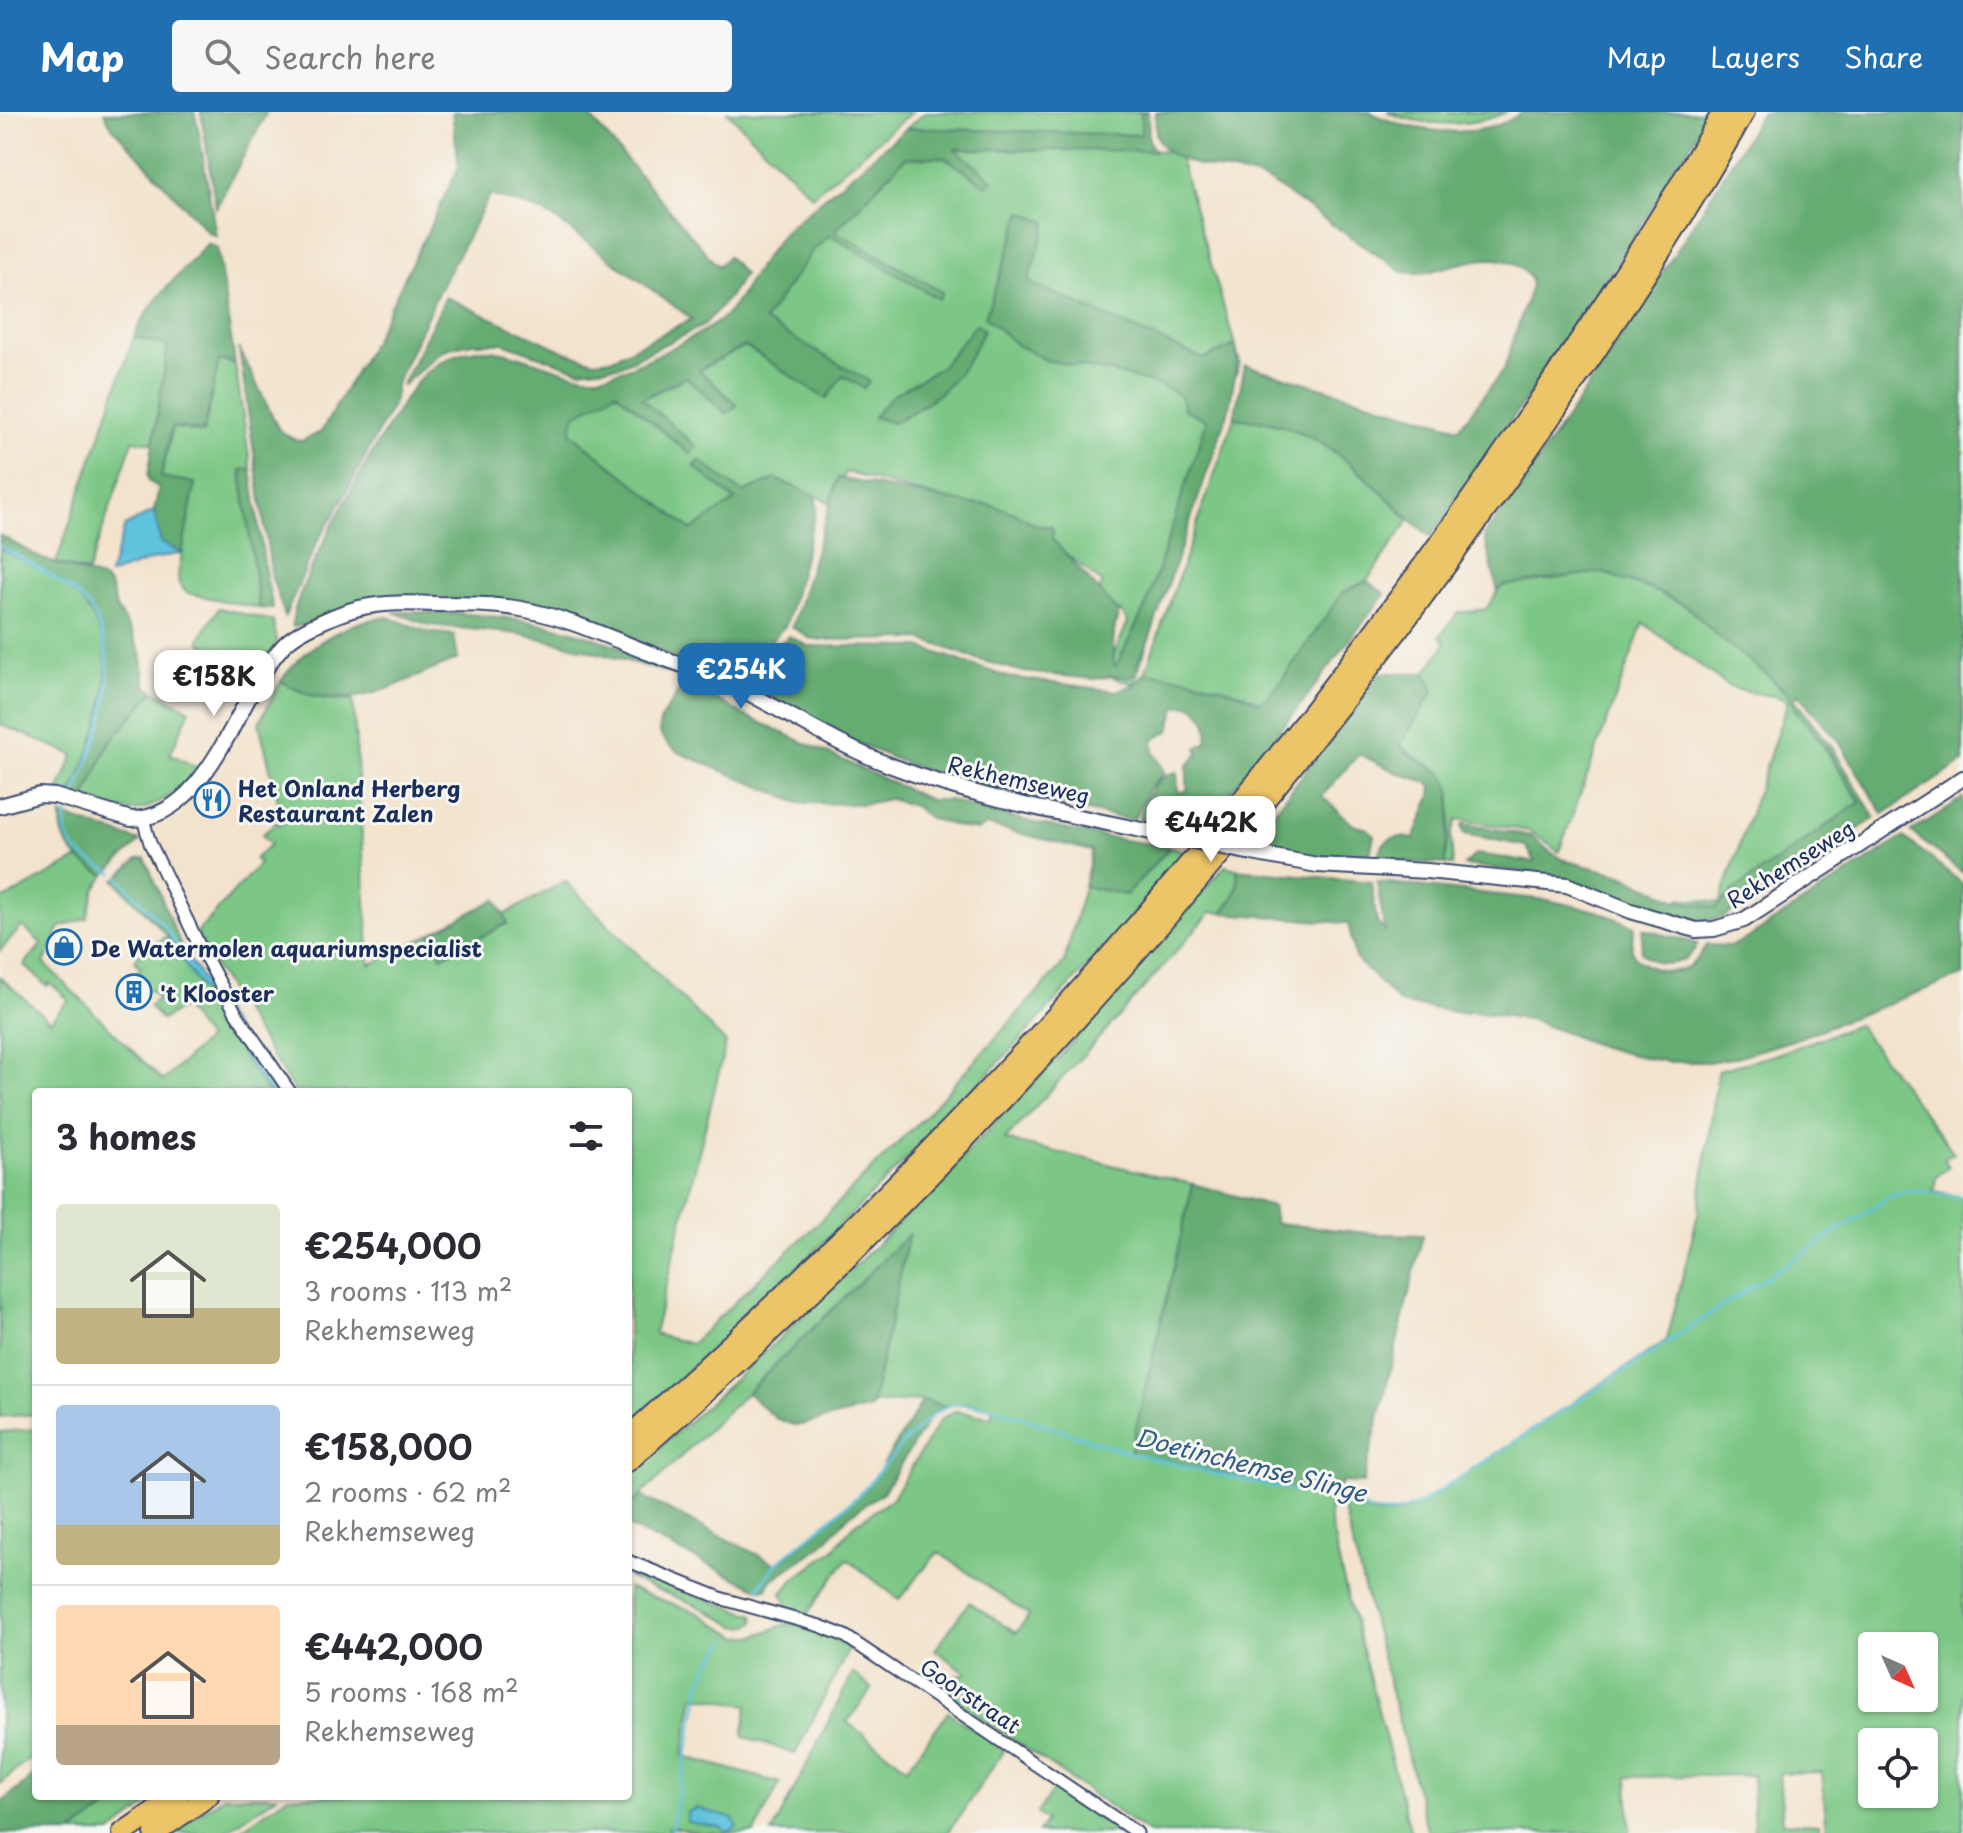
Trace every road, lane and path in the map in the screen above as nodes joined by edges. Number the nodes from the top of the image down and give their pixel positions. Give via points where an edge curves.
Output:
1 (1723, 112) edge
2 (1744, 112) edge
3 (1963, 778) edge
4 (0, 806) edge
5 (143, 819) junction
6 (287, 1088) edge
7 (632, 1433) edge
8 (632, 1457) edge
9 (632, 1563) edge
10 (171, 1800) edge
11 (202, 1800) edge
12 (123, 1833) edge
13 (155, 1833) edge
14 (1137, 1833) edge

1 - 7 highway via 1626,271 1476,493 1314,711 1189,865 934,1147
2 - 8 highway via 1599,345 1491,504 1326,725 1204,874 941,1165
3 - 5 street, Rekhemseweg, bridge via 1744,920 1696,930 1567,885 1317,865 1003,800 920,777 728,682 559,619 498,606 391,603 357,608 287,642 206,773 168,809
4 - 5 street via 55,796 114,816
5 - 6 street via 198,943 236,1013
9 - 14 street, Goorstraat via 696,1589 845,1636
10 - 12 highway
11 - 13 highway

